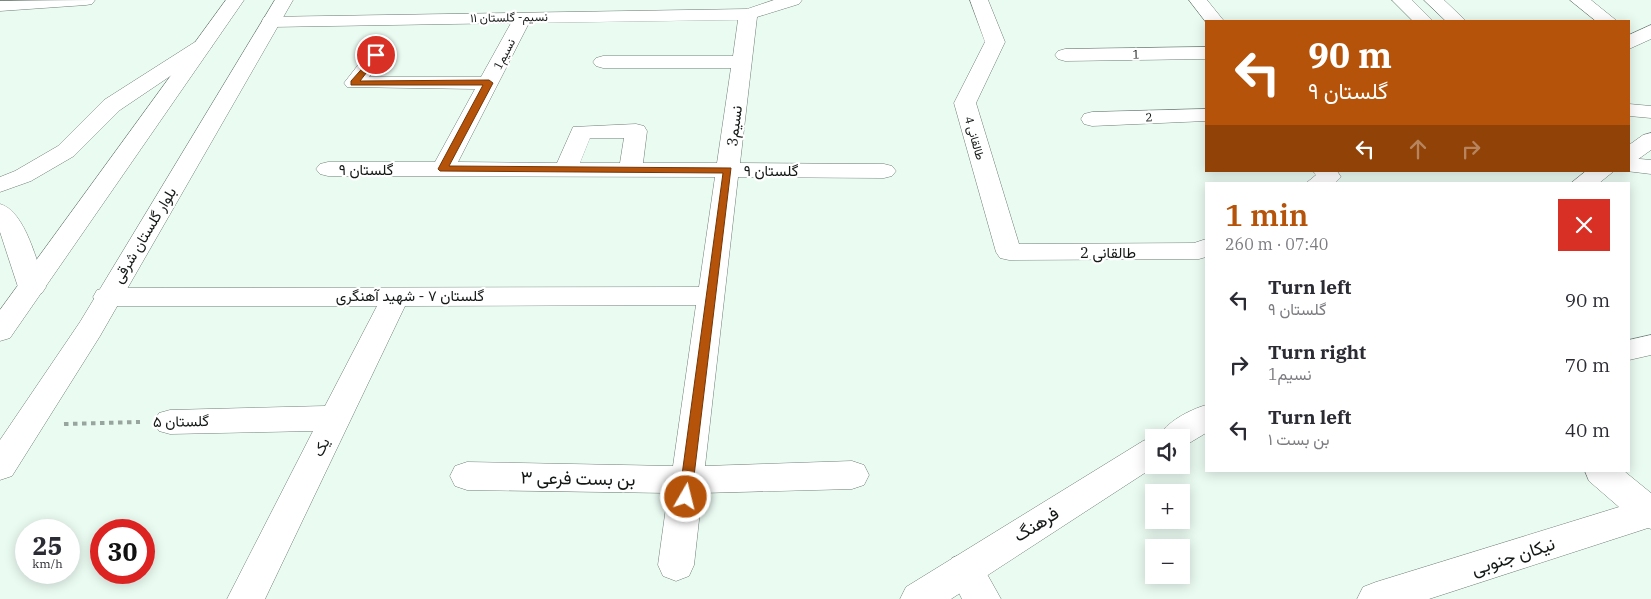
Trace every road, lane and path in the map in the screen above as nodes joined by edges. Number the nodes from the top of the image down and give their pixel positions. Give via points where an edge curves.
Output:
1 (86, 0) edge
2 (235, 0) edge
3 (406, 0) edge
4 (793, 0) edge
5 (978, 0) edge
6 (1198, 0) edge
7 (1401, 0) edge
8 (1433, 0) edge
9 (1579, 0) edge
10 (0, 6) edge
11 (638, 8) edge
12 (277, 10) edge
13 (748, 14) junction
14 (523, 17) junction
15 (392, 19) junction
16 (1213, 20) edge
17 (1423, 20) edge
18 (1456, 20) edge
19 (1607, 20) edge
20 (1651, 30) edge
21 (1630, 40) edge
22 (202, 46) junction
23 (1205, 53) edge
24 (376, 55) dead end
25 (1065, 55) dead end
26 (603, 62) dead end
27 (742, 62) junction
28 (489, 83) junction
29 (1630, 110) edge
30 (1651, 112) edge
31 (1205, 115) edge
32 (1092, 118) dead end
33 (328, 169) dead end
34 (443, 169) junction
35 (566, 170) junction
36 (630, 170) junction
37 (728, 170) junction
38 (884, 171) dead end
39 (1326, 172) edge
40 (1600, 172) edge
41 (1320, 182) edge
42 (1585, 182) edge
43 (0, 184) edge
44 (0, 212) edge
45 (1205, 248) edge
46 (1008, 252) joint
47 (32, 287) junction
48 (396, 295) junction
49 (107, 296) junction
50 (712, 296) junction
51 (0, 330) edge
52 (1651, 345) edge
53 (1630, 350) edge
54 (335, 418) junction
55 (1205, 418) edge
56 (170, 422) joint
57 (28, 424) junction
58 (1188, 429) edge
59 (1145, 457) edge
60 (0, 468) edge
61 (1602, 472) edge
62 (852, 475) dead end
63 (467, 476) dead end
64 (689, 480) junction
65 (1651, 513) edge
66 (676, 564) dead end
67 (974, 584) edge
68 (246, 599) edge
69 (919, 599) edge
70 (1376, 599) edge

1 - 10 street
2 - 22 street
3 - 15 street
4 - 13 street, نسیم- گلستان ۱۱
5 - 46 street, طالقانی 4 via 995,42 965,103
6 - 16 street
7 - 17 street
8 - 18 street
9 - 19 street
11 - 13 street, نسیم- گلستان ۱۱
11 - 14 street, نسیم- گلستان ۱۱
12 - 15 street, نسیم- گلستان ۱۱
12 - 49 street, بلوار گلستان شرقی
13 - 27 street, نسیم3
14 - 15 street, نسیم- گلستان ۱۱
14 - 28 street, نسیم1
20 - 21 street
22 - 43 street via 112,105 66,151 23,176
22 - 47 street
23 - 25 street, 1
24 - 28 street via 354,83
26 - 27 street
27 - 37 street, نسیم3
28 - 34 street, نسیم1
29 - 30 street
31 - 32 street, 2
33 - 34 street, گلستان ۹
34 - 35 street, گلستان ۹
35 - 36 street, گلستان ۹
35 - 36 street via 582,132 636,131
36 - 37 street, گلستان ۹
37 - 38 street, گلستان ۹
37 - 50 street, نسیم3
39 - 41 street via 1329,177
40 - 42 street
44 - 47 street via 9,222
45 - 46 street, طالقانی 2 via 1199,251
47 - 51 street
48 - 49 street, گلستان ۷ - شهید آهنگری
48 - 50 street, گلستان ۷ - شهید آهنگری
48 - 54 street, یک
49 - 57 street, بلوار گلستان شرقی via 90,329
50 - 64 street, نسیم3
52 - 53 street
54 - 56 street, گلستان ۵
54 - 68 street, یک
55 - 58 street
56 - 57 path, گلستان ۵
57 - 60 street, بلوار گلستان شرقی
59 - 67 street, فرهنگ
61 - 65 street
62 - 64 street, بن بست فرعی ۳
63 - 64 street, بن بست فرعی ۳
64 - 66 street, نسیم3
65 - 70 street, نیکان جنوبی
67 - 69 street, فرهنگ

